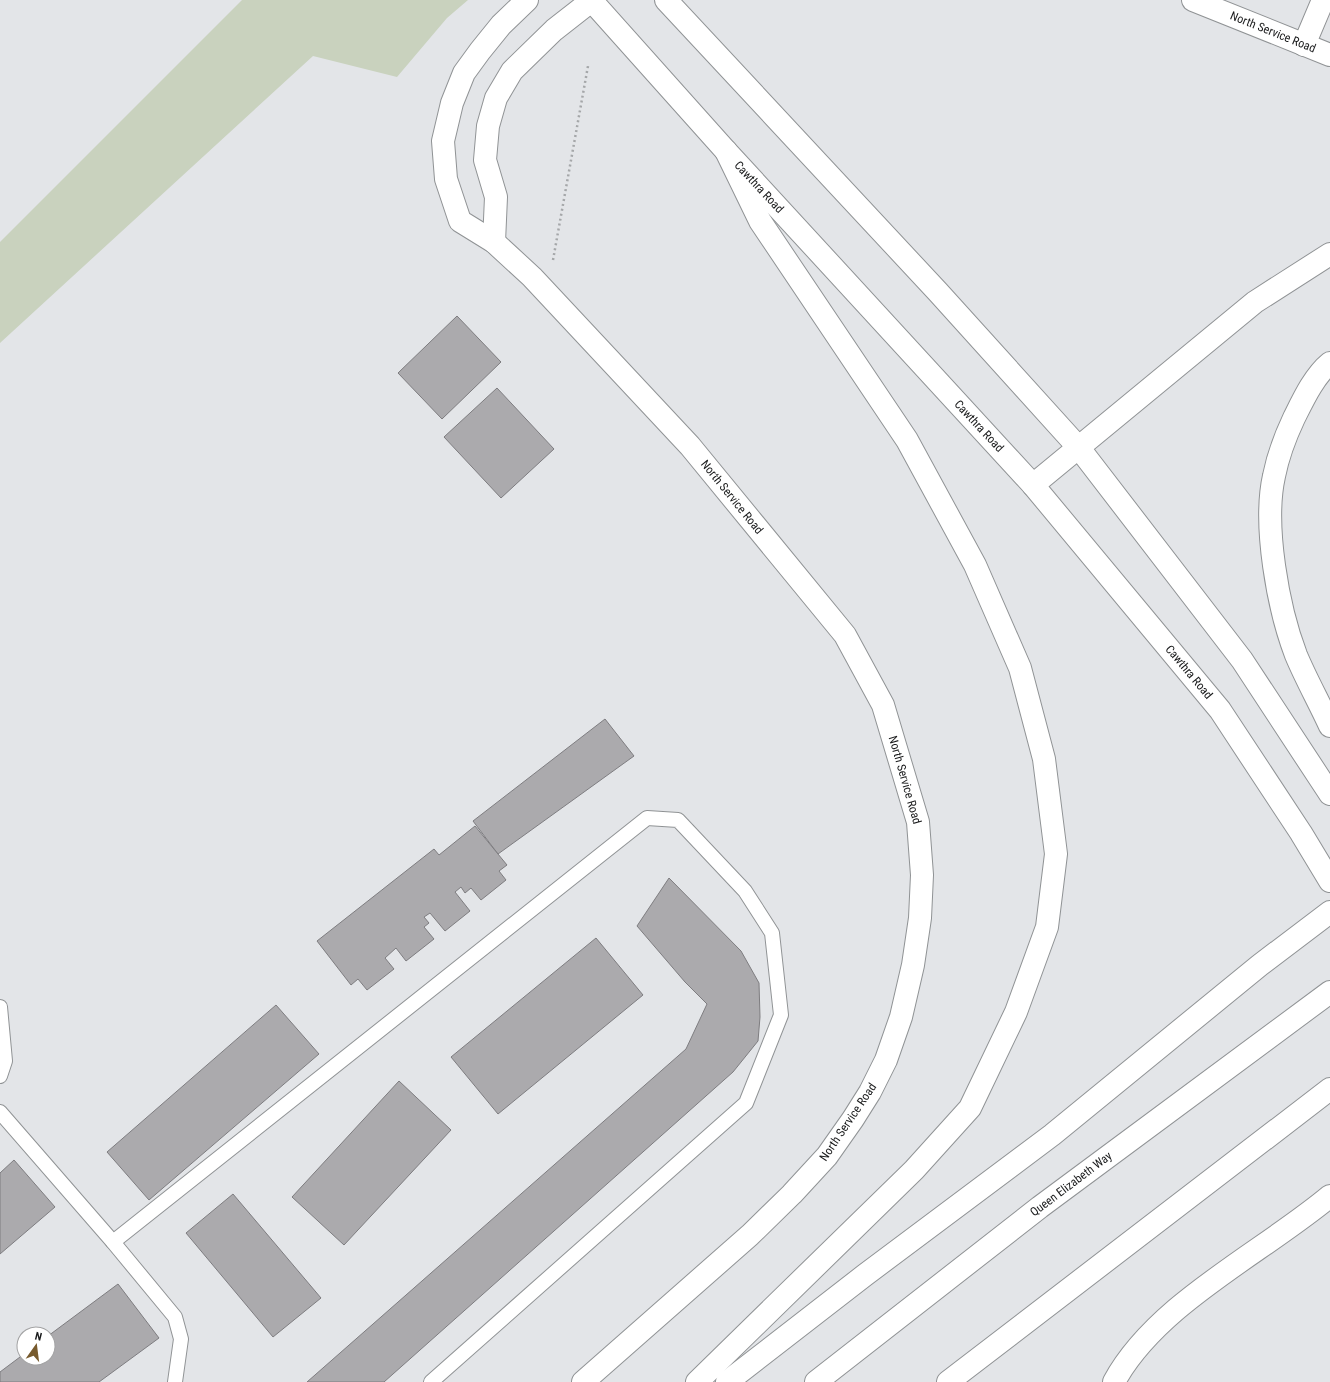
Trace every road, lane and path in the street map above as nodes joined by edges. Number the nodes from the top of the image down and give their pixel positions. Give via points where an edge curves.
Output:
1 (527, 0) edge
2 (592, 0) edge
3 (666, 0) edge
4 (1193, 0) edge
5 (1323, 0) edge
6 (1304, 45) junction
7 (1330, 55) edge
8 (588, 66) dead end
9 (726, 151) junction
10 (494, 242) junction
11 (1330, 254) edge
12 (549, 294) junction
13 (1330, 363) edge
14 (1079, 448) junction
15 (1034, 485) junction
16 (1330, 726) edge
17 (1330, 794) edge
18 (1330, 881) edge
19 (1330, 912) edge
20 (1330, 992) edge
21 (0, 1007) edge
22 (0, 1076) edge
23 (1330, 1089) edge
24 (0, 1112) edge
25 (1330, 1196) edge
26 (113, 1242) junction
27 (175, 1382) edge
28 (431, 1382) edge
29 (583, 1382) edge
30 (697, 1382) edge
31 (728, 1382) edge
32 (816, 1382) edge
33 (948, 1382) edge
34 (1114, 1382) edge

1 - 10 main road, North Service Road via 501,25 464,73 452,103 443,141 446,179 460,221
2 - 9 main road, Cawthra Road
2 - 10 main road via 554,30 512,71 496,98 488,126 485,160 496,197
3 - 14 main road via 938,292
4 - 6 main road, North Service Road
5 - 6 main road
6 - 7 main road, North Service Road
8 - 12 path via 555,244
9 - 15 main road, Cawthra Road
9 - 30 main road via 760,221 907,440 975,565 1020,668 1044,759 1056,854 1047,927 1016,1012 970,1108 914,1170
10 - 12 main road, North Service Road
11 - 14 main road via 1255,302
12 - 29 main road, North Service Road via 690,446 845,636 883,705 918,822 922,875 920,918 901,1017 886,1060 870,1092 852,1119 827,1156 792,1194 750,1235
13 - 16 main road via 1322,370 1284,438 1274,477 1271,513 1274,558 1281,602 1296,654
14 - 15 main road
14 - 17 main road via 1242,660
15 - 18 main road, Cawthra Road via 1220,710
19 - 31 main road via 1260,965 1052,1135 865,1275
20 - 32 main road, Queen Elizabeth Way via 1040,1207
21 - 22 lane via 5,1061
23 - 33 main road
24 - 26 lane
25 - 34 main road via 1163,1320 1123,1364
26 - 27 lane via 175,1317 181,1339
26 - 28 lane via 647,818 678,820 745,891 772,933 781,1015 746,1103

